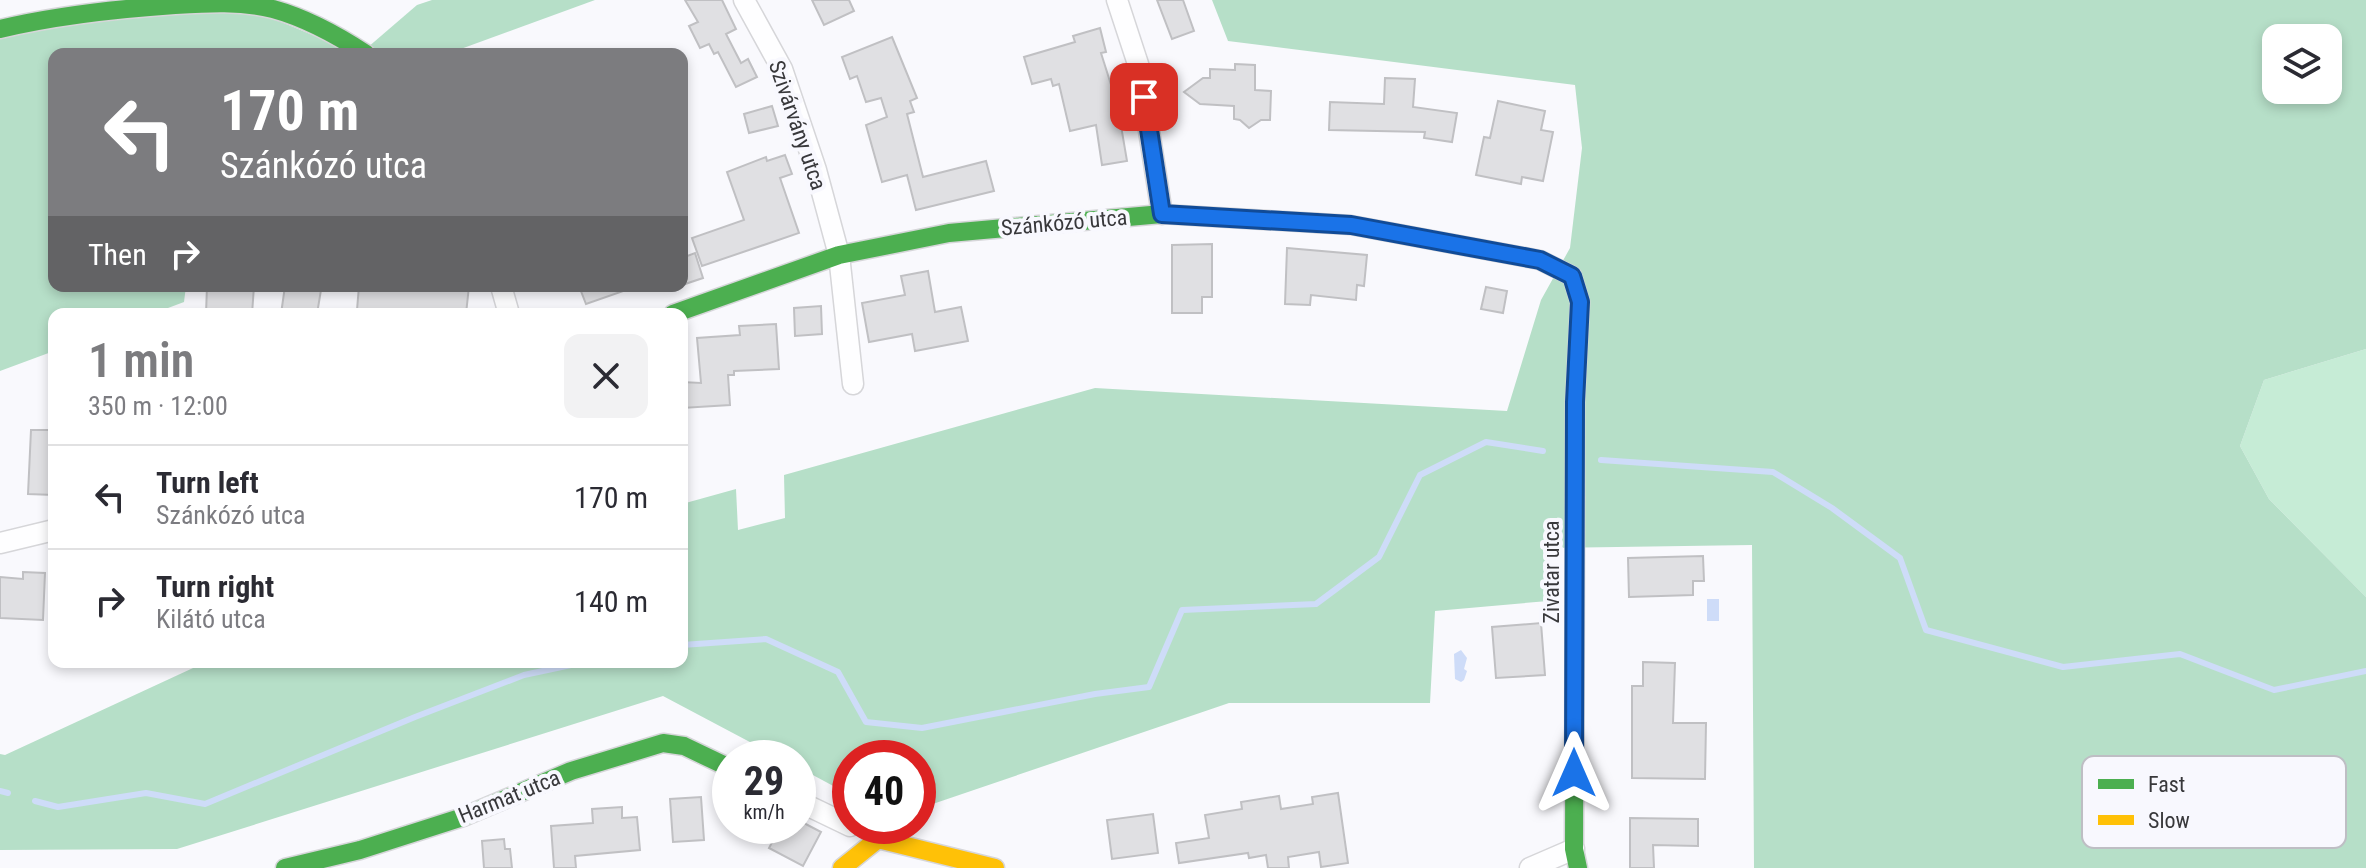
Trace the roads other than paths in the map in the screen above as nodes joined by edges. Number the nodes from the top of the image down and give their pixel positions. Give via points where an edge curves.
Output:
1 (744, 0) edge
2 (1117, 0) edge
3 (0, 29) edge
4 (357, 48) edge
5 (1162, 214) junction
6 (839, 255) junction
7 (1572, 276) joint
8 (688, 309) edge
9 (853, 384) dead end
10 (48, 531) edge
11 (0, 543) edge
12 (712, 759) edge
13 (872, 844) edge
14 (898, 844) edge
15 (1576, 858) edge
16 (285, 868) edge
17 (842, 868) edge
18 (995, 868) edge
19 (1530, 868) edge

1 - 6 street, Szivárvány utca via 782,69
2 - 5 street via 1139,67
3 - 4 street via 117,9 236,3 274,10
5 - 6 street, Szánkózó utca via 949,233
5 - 7 street, Szánkózó utca via 1351,225 1540,260
6 - 8 street, Szánkózó utca
6 - 9 street
7 - 15 street, Zivatar utca via 1580,302 1575,402
10 - 11 street
12 - 16 street, Harmat utca via 663,743 571,771 463,817
13 - 17 street
14 - 18 street
15 - 19 street

